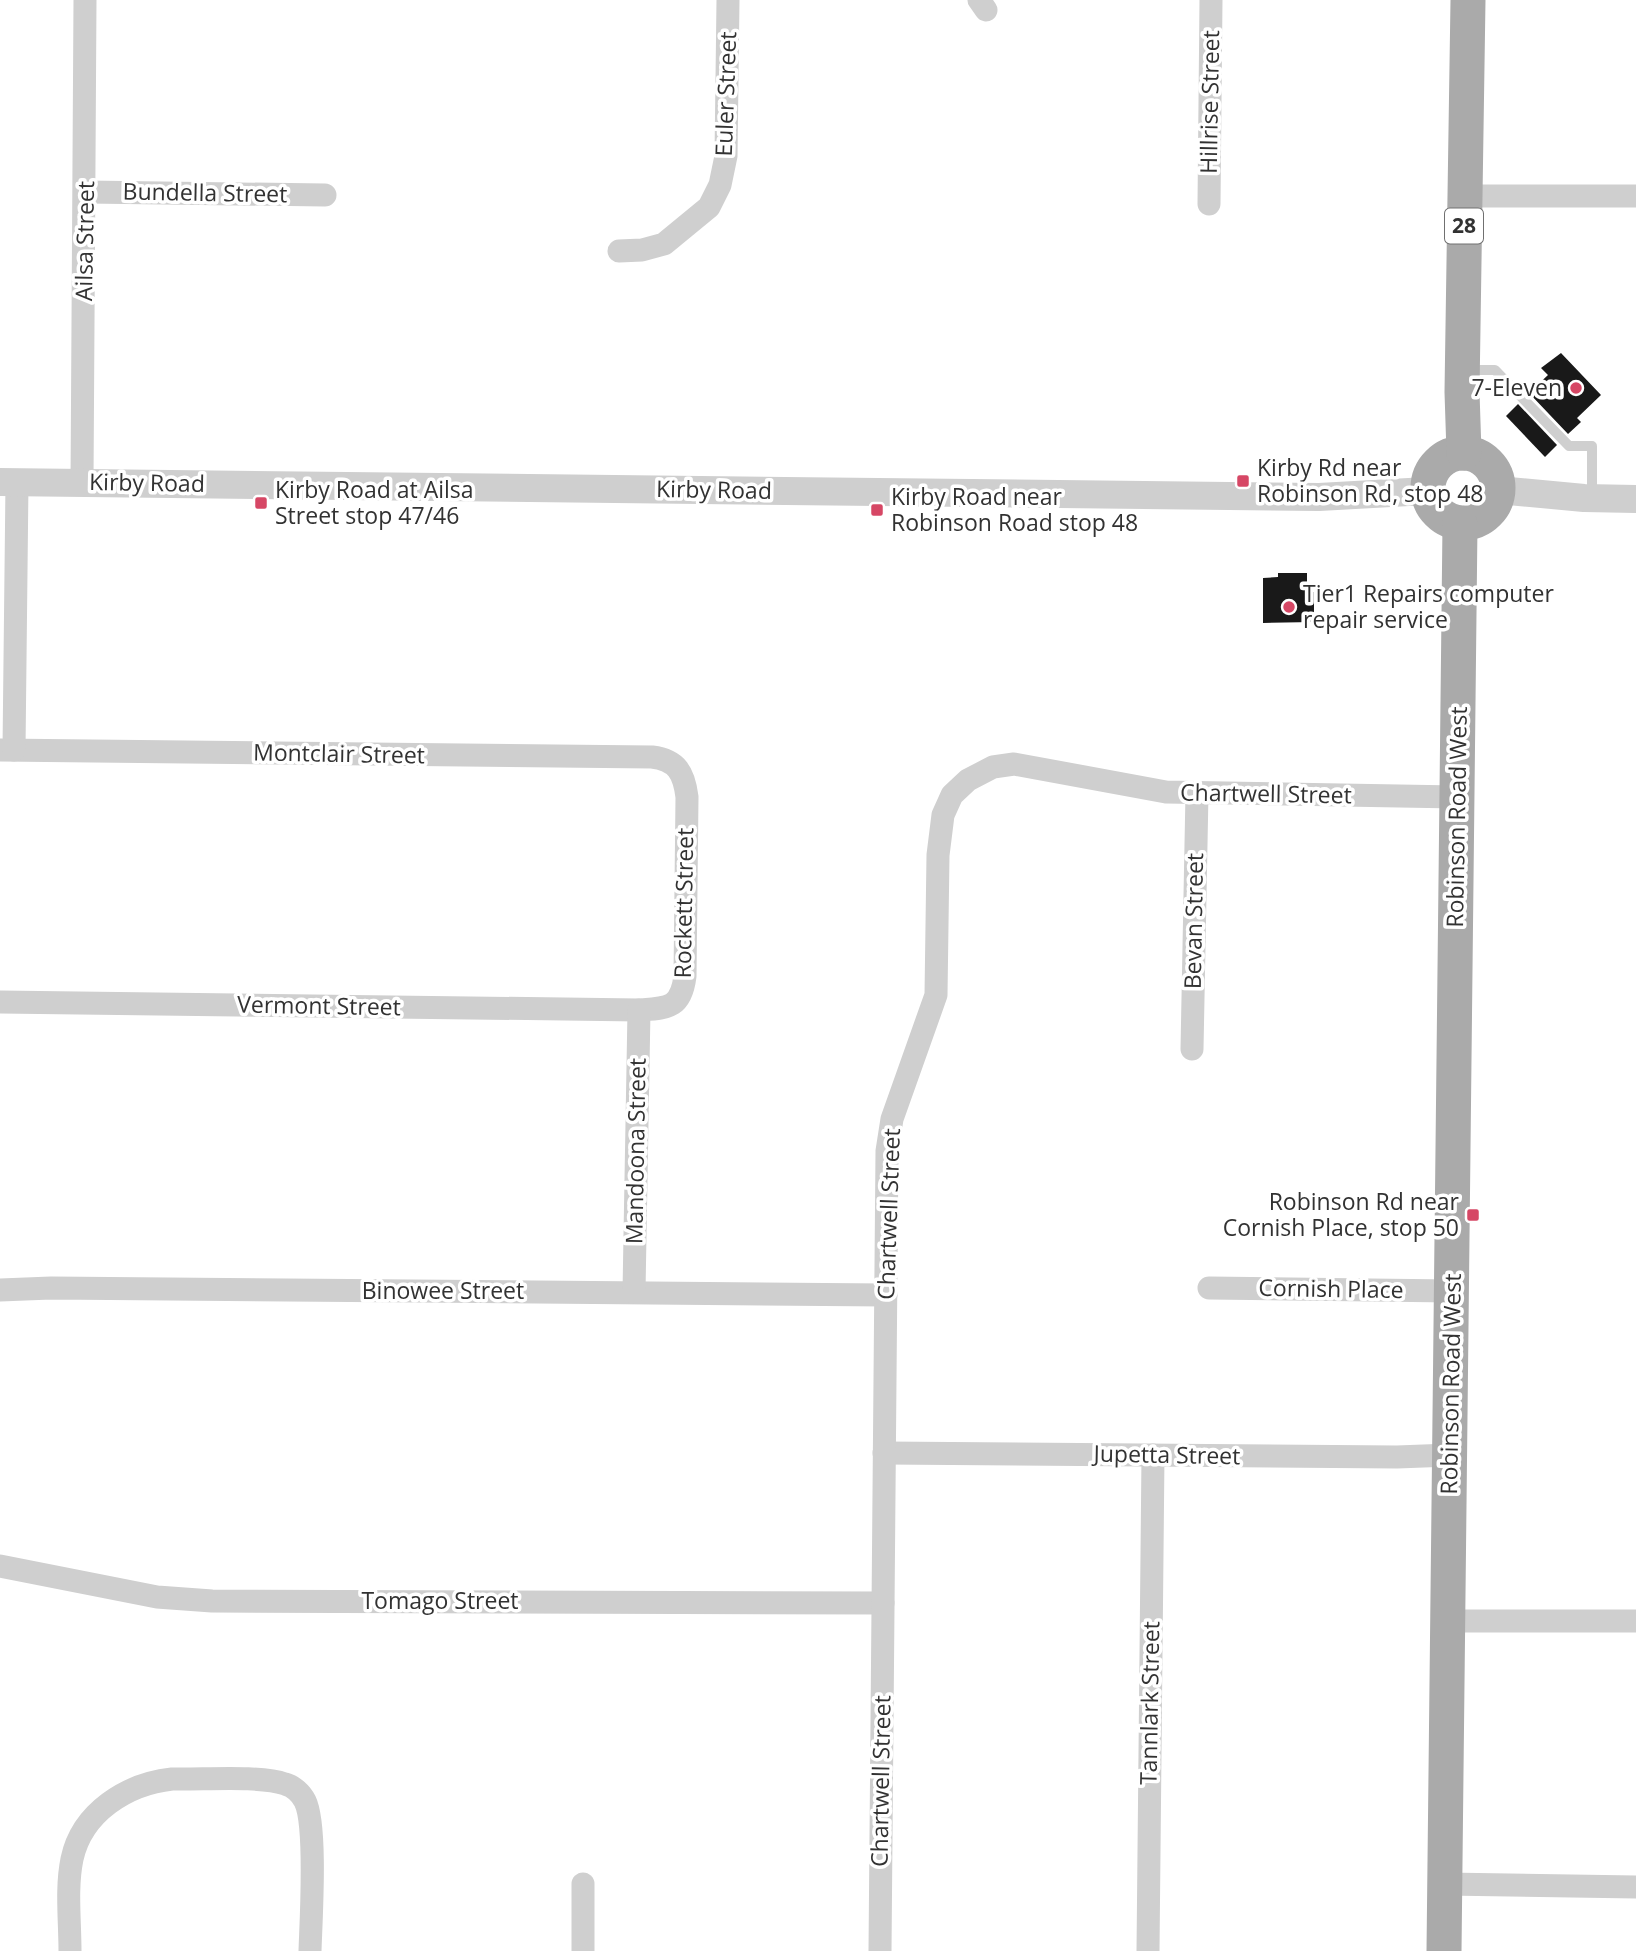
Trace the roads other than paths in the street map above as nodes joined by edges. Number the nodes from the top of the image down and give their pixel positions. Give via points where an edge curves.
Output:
1 (85, 0) edge
2 (728, 0) edge
3 (1211, 0) edge
4 (1468, 0) edge
5 (86, 192) junction
6 (325, 195) dead end
7 (1464, 196) junction
8 (1636, 196) edge
9 (1209, 204) dead end
10 (619, 251) dead end
11 (1463, 370) junction
12 (1464, 453) junction
13 (8, 482) edge
14 (82, 483) junction
15 (1498, 490) junction
16 (1427, 491) junction
17 (1592, 498) junction
18 (1636, 499) edge
19 (1460, 524) junction
20 (7, 750) edge
21 (677, 766) joint
22 (1197, 793) junction
23 (1457, 797) junction
24 (0, 1002) edge
25 (639, 1010) junction
26 (1192, 1049) dead end
27 (1209, 1288) dead end
28 (0, 1290) edge
29 (1452, 1291) junction
30 (634, 1292) junction
31 (887, 1295) junction
32 (884, 1452) junction
33 (1153, 1455) junction
34 (1450, 1455) junction
35 (0, 1566) edge
36 (883, 1602) junction
37 (1448, 1621) junction
38 (1636, 1621) edge
39 (583, 1884) dead end
40 (1445, 1884) junction
41 (1636, 1886) edge
42 (70, 1951) edge
43 (310, 1951) edge
44 (583, 1951) edge
45 (880, 1951) edge
46 (1148, 1951) edge
47 (1444, 1951) edge

1 - 5 street, Ailsa Street
2 - 10 street, Euler Street via 726,156 720,185 709,207 664,244
3 - 9 street, Hillrise Street
4 - 7 main road, 28
5 - 6 street, Bundella Street
5 - 14 street, Ailsa Street
7 - 8 street
7 - 11 main road, 28
11 - 12 main road, 28
11 - 17 lane via 1496,370 1569,446 1592,446
12 - 15 main road via 1489,464
12 - 16 main road via 1441,459 1428,479
13 - 14 street, Kirby Road
13 - 20 street
14 - 16 street, Kirby Road via 1319,497
15 - 17 street
15 - 19 main road via 1488,513
16 - 19 main road via 1440,516
17 - 18 street
19 - 23 main road, Robinson Road West
20 - 21 street, Montclair Street via 652,757
21 - 25 street, Rockett Street via 687,797 683,987 673,1005
22 - 23 street, Chartwell Street
22 - 26 street, Bevan Street
22 - 31 street, Chartwell Street via 1166,792 1014,764 980,772 953,795 939,838 936,995 889,1134
23 - 29 main road, Robinson Road West
24 - 25 street, Vermont Street
25 - 30 street, Mandoona Street
27 - 29 street, Cornish Place
28 - 30 street, Binowee Street
29 - 34 main road, Robinson Road West
30 - 31 street, Binowee Street
31 - 32 street, Chartwell Street
32 - 33 street, Jupetta Street
32 - 36 street, Chartwell Street
33 - 34 street, Jupetta Street
33 - 46 street, Tannlark Street
34 - 37 main road, Robinson Road West
35 - 36 street, Tomago Street via 157,1597 212,1601
36 - 45 street, Chartwell Street
37 - 38 street
37 - 40 main road, Robinson Road West
39 - 44 street
40 - 41 street
40 - 47 main road, Robinson Road West
42 - 43 street via 72,1860 85,1828 111,1802 142,1785 172,1779 265,1780 287,1784 305,1801 311,1826

